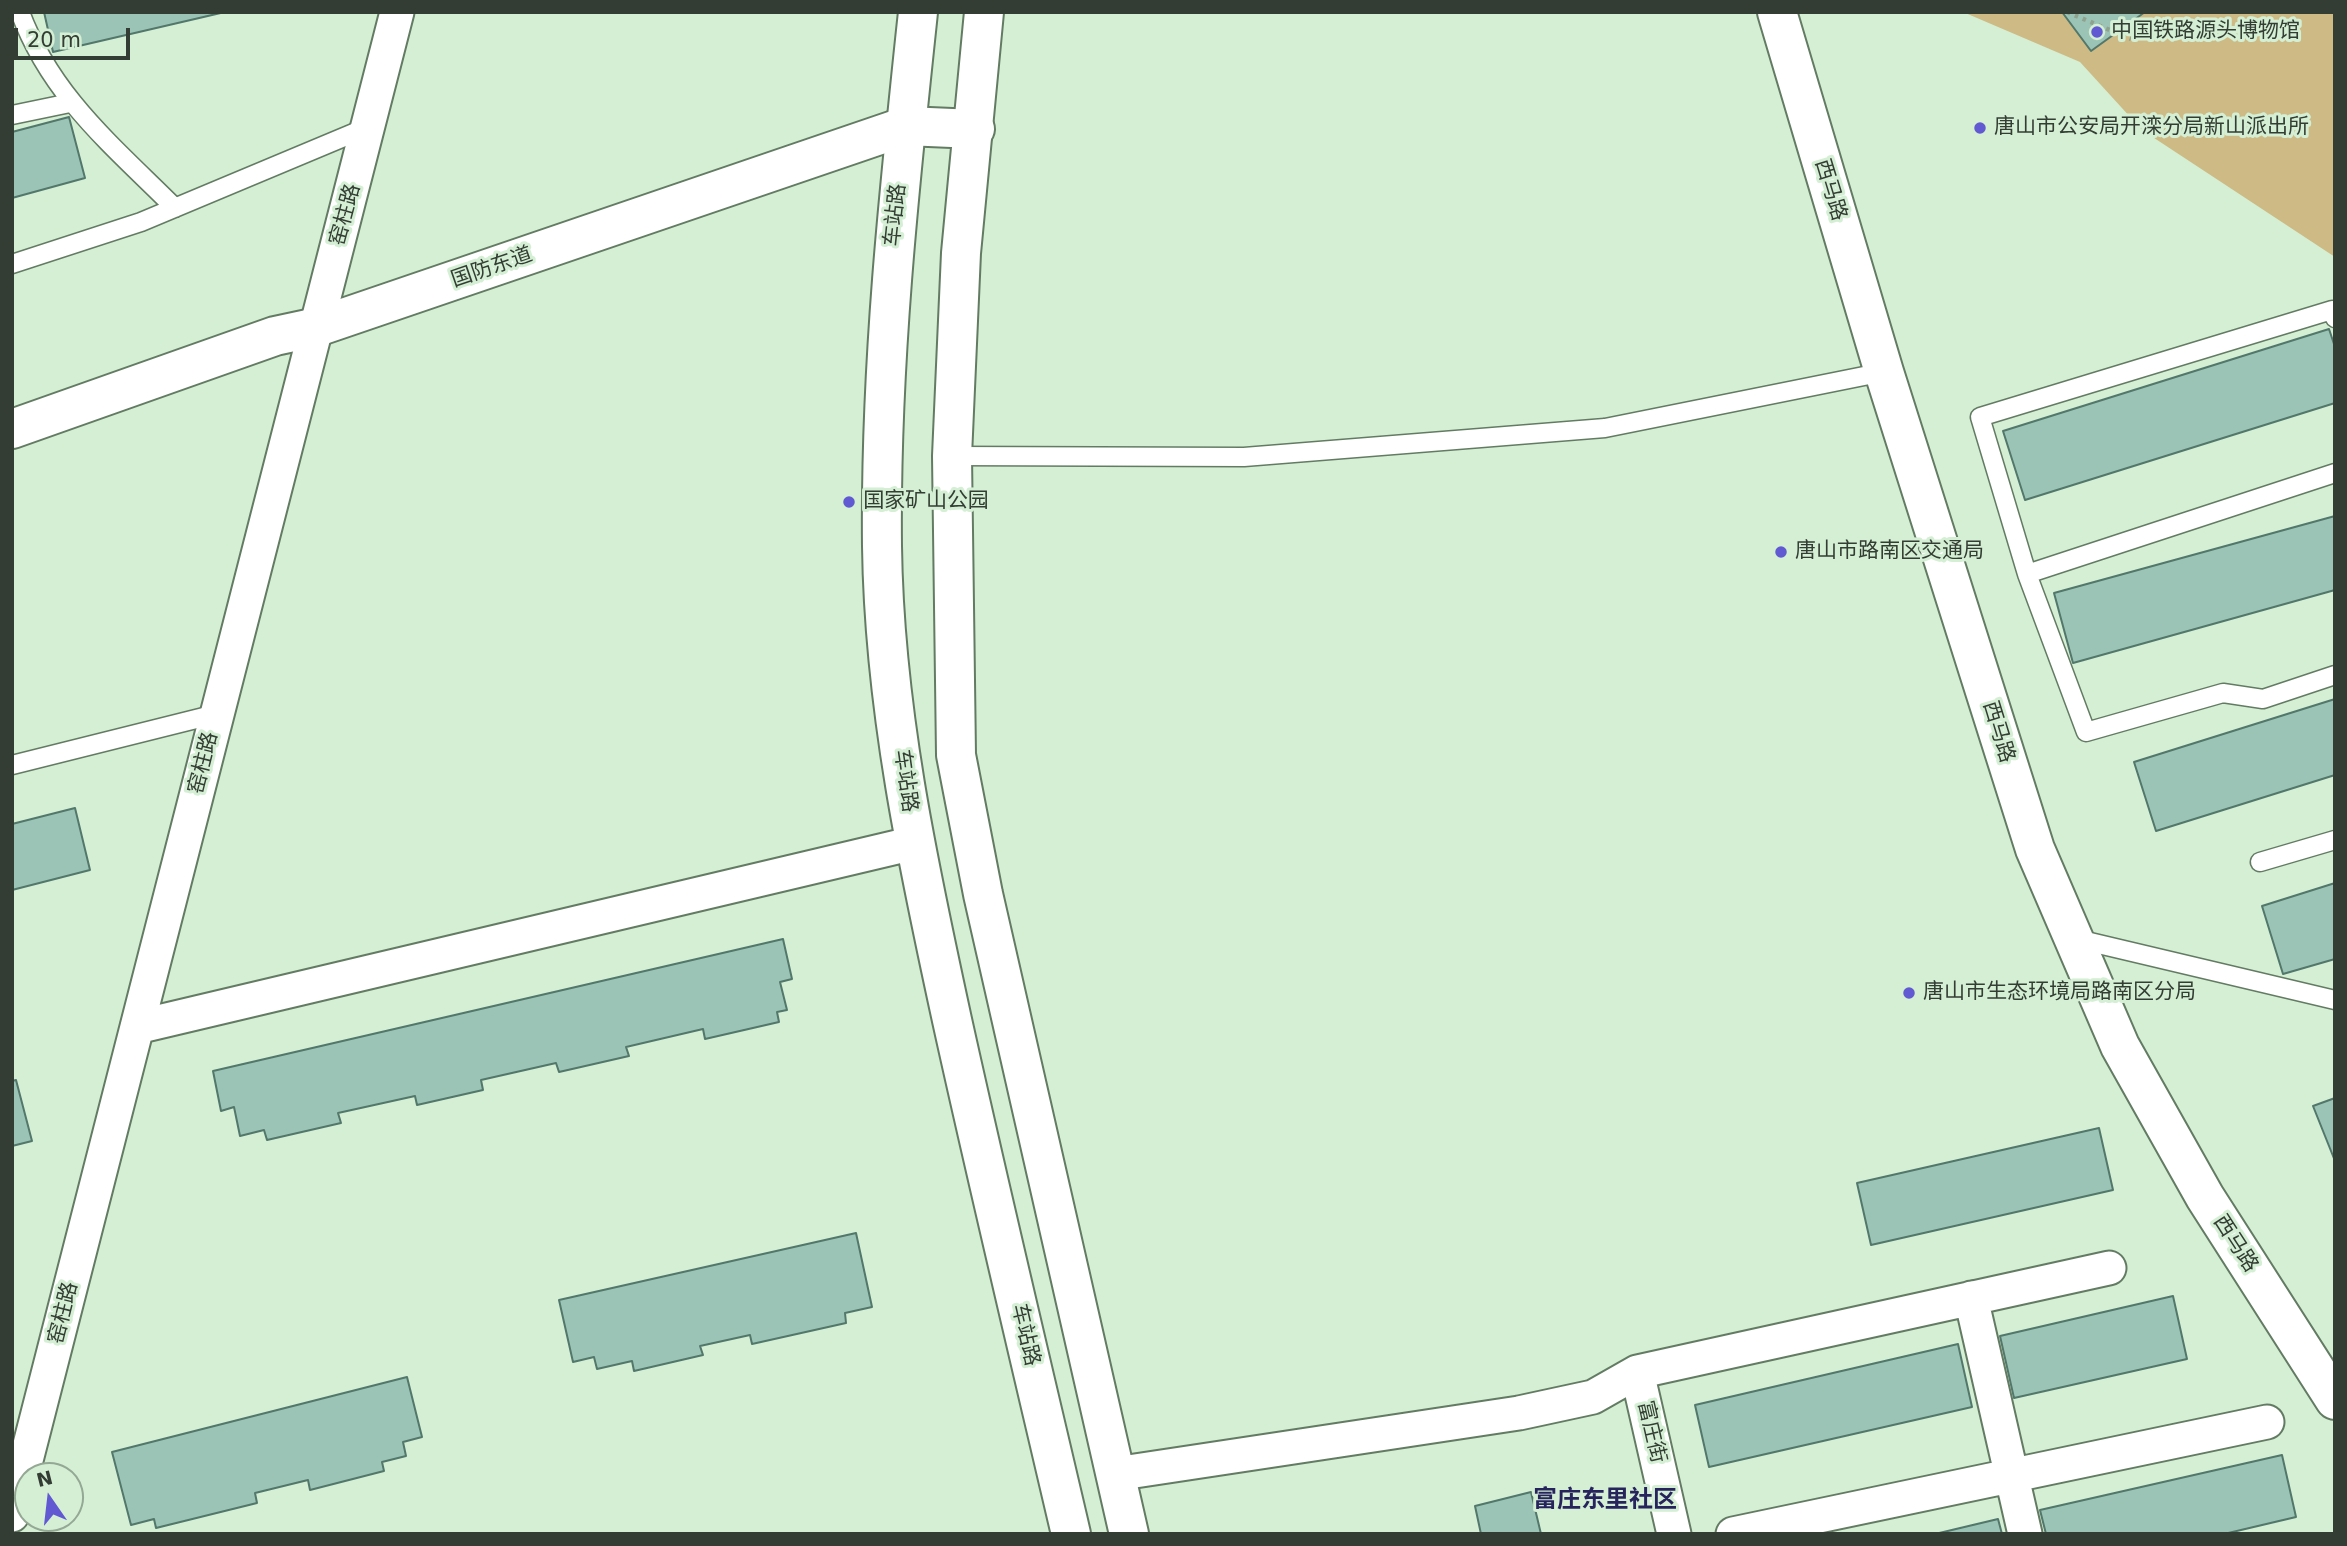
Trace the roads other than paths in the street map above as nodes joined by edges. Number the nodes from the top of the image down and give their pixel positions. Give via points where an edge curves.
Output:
1 (20, 12) edge
2 (397, 12) edge
3 (918, 12) edge
4 (984, 12) edge
5 (1777, 12) edge
6 (70, 103) junction
7 (12, 115) edge
8 (906, 126) junction
9 (369, 127) junction
10 (975, 129) junction
11 (174, 208) junction
12 (12, 264) edge
13 (2335, 318) edge
14 (317, 327) junction
15 (1884, 372) junction
16 (12, 429) edge
17 (952, 456) junction
18 (2335, 473) edge
19 (2027, 574) junction
20 (2335, 675) edge
21 (216, 714) junction
22 (12, 765) edge
23 (2335, 840) edge
24 (914, 844) junction
25 (2260, 862) dead end
26 (2073, 938) junction
27 (2335, 1000) edge
28 (137, 1027) junction
29 (2109, 1268) dead end
30 (1971, 1298) junction
31 (1637, 1372) junction
32 (2335, 1400) edge
33 (2267, 1422) dead end
34 (1115, 1474) junction
35 (2011, 1474) junction
36 (12, 1515) edge
37 (1071, 1534) edge
38 (1129, 1534) edge
39 (1674, 1534) edge
40 (1733, 1534) edge
41 (2025, 1534) edge

1 - 6 lane via 33,49
2 - 9 street, 窑柱路
3 - 8 main road, 车站路
4 - 10 main road
5 - 15 main road, 西马路
6 - 7 lane
6 - 11 lane
8 - 10 main road, 国防东道
8 - 14 main road, 国防东道
8 - 24 main road, 车站路 via 892,252 882,547 892,687
9 - 11 lane
9 - 14 street, 窑柱路
10 - 17 main road via 961,253
11 - 12 lane
13 - 19 lane via 2332,310 1980,417
14 - 16 main road, 国防东道 via 275,337
14 - 21 street, 窑柱路
15 - 17 lane via 1605,428 1244,457
15 - 26 main road, 西马路 via 2035,849
17 - 34 main road via 957,755 983,894
18 - 19 lane
19 - 20 lane via 2086,732 2223,693 2263,699
21 - 22 lane
21 - 28 street, 窑柱路
23 - 25 lane
24 - 28 street
24 - 37 main road, 车站路
26 - 27 lane
26 - 32 main road, 西马路 via 2120,1046 2198,1185
28 - 36 street, 窑柱路
29 - 30 street
30 - 31 street
30 - 35 street
31 - 34 street via 1593,1397 1519,1413
31 - 39 street, 富庄街
33 - 35 street
34 - 38 main road
35 - 40 street
35 - 41 street

